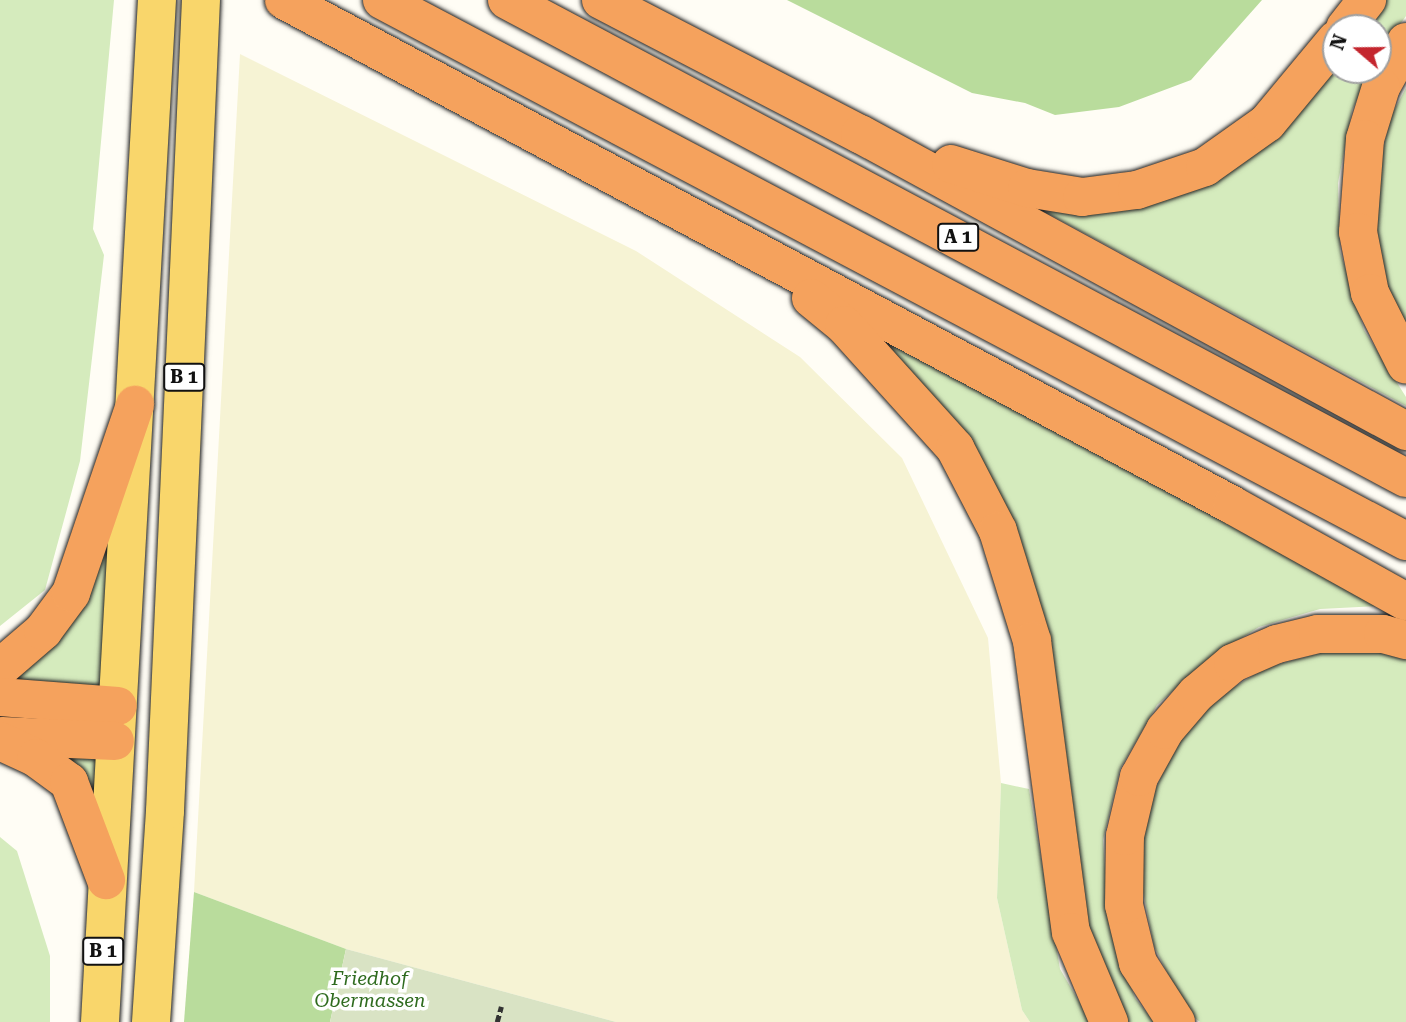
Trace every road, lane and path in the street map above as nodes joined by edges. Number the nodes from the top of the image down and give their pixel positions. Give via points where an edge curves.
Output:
1 (284, 0) edge
2 (382, 0) edge
3 (507, 0) edge
4 (601, 0) edge
5 (1367, 0) edge
6 (157, 2) edge
7 (201, 13) edge
8 (1356, 14) edge
9 (1406, 42) edge
10 (1322, 57) edge
11 (860, 134) junction
12 (730, 238) junction
13 (1406, 365) edge
14 (135, 405) junction
15 (1406, 431) edge
16 (1406, 478) edge
17 (1406, 541) edge
18 (1406, 602) edge
19 (1406, 640) edge
20 (0, 668) edge
21 (0, 697) edge
22 (117, 723) junction
23 (168, 729) junction
24 (0, 736) edge
25 (0, 741) edge
26 (106, 880) junction
27 (501, 1007) dead end
28 (100, 1022) edge
29 (151, 1022) edge
30 (497, 1022) edge
31 (1109, 1022) edge
32 (1176, 1022) edge

1 - 12 highway
2 - 17 highway
3 - 16 highway, A 1
4 - 11 highway
5 - 8 highway
6 - 14 main road, B 1
7 - 23 main road, B 1
9 - 13 highway via 1381,87 1365,139 1358,233 1370,293
10 - 11 highway via 1267,122 1205,167 1137,190 1082,197 1027,188
11 - 15 highway
12 - 18 highway
12 - 31 highway via 844,325 955,448 998,531 1032,641 1071,932
14 - 20 highway via 71,593 43,631
14 - 22 main road, B 1
19 - 32 highway via 1383,634 1318,634 1277,644 1233,663 1196,694 1165,730 1139,777 1125,836 1124,905 1138,963
21 - 22 highway
22 - 23 main road
22 - 24 highway
22 - 26 main road, B 1
23 - 29 main road, B 1
25 - 26 highway via 36,758 69,782
26 - 28 main road, B 1
27 - 30 path

